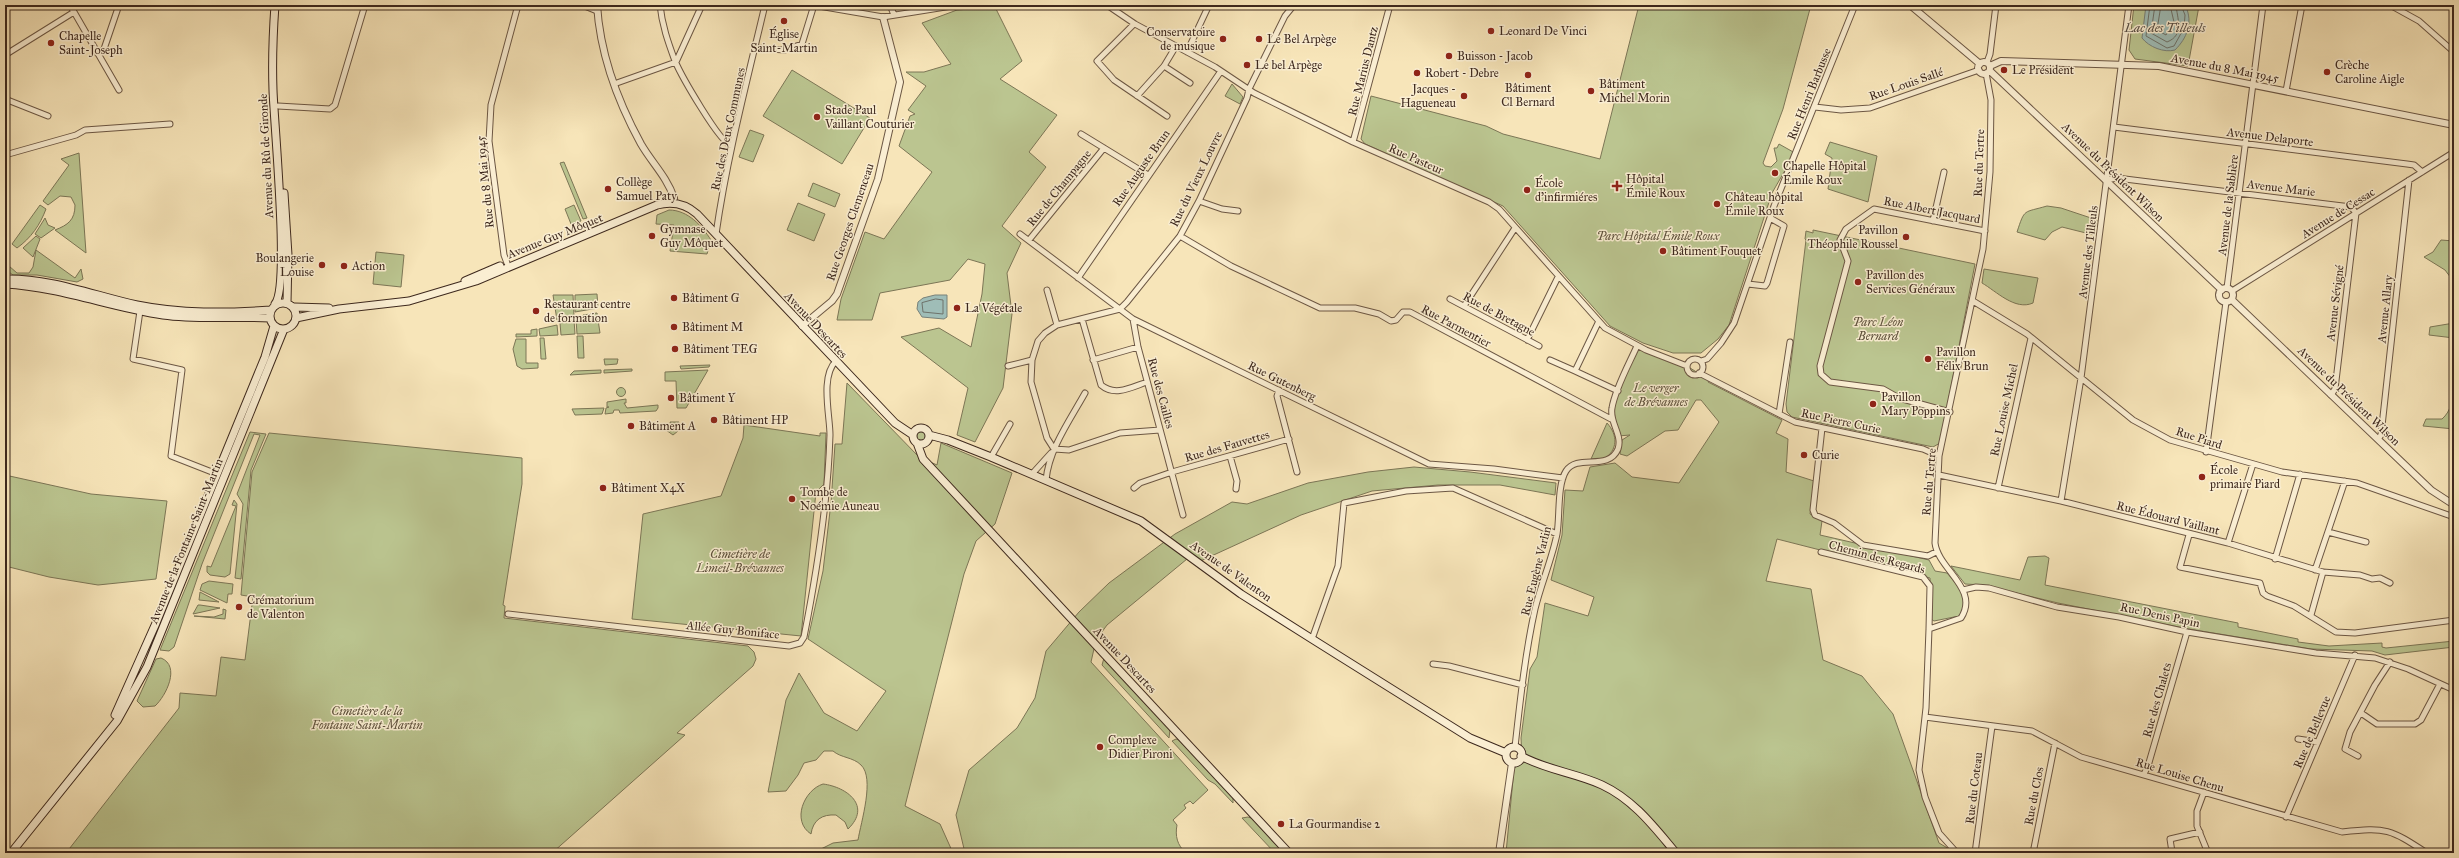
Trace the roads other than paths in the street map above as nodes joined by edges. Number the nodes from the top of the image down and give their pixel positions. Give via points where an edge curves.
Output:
1 (70, 5) edge
2 (119, 5) edge
3 (275, 5) edge
4 (279, 5) edge
5 (365, 5) edge
6 (518, 5) edge
7 (582, 5) edge
8 (660, 5) edge
9 (702, 5) edge
10 (765, 5) edge
11 (814, 5) edge
12 (890, 5) edge
13 (958, 5) edge
14 (1107, 5) edge
15 (1209, 5) edge
16 (1294, 5) edge
17 (1390, 5) edge
18 (1855, 5) edge
19 (1910, 5) edge
20 (1996, 5) edge
21 (2129, 5) edge
22 (2263, 5) edge
23 (2302, 5) edge
24 (2390, 5) edge
25 (597, 8) edge
26 (74, 12) junction
27 (894, 15) junction
28 (883, 17) junction
29 (1134, 24) junction
30 (1176, 46) junction
31 (756, 48) junction
32 (1187, 52) junction
33 (2454, 52) edge
34 (98, 54) junction
35 (5, 55) edge
36 (676, 62) junction
37 (2122, 63) junction
38 (1164, 66) junction
39 (1979, 67) junction
40 (1988, 68) junction
41 (1221, 71) junction
42 (1190, 83) dead end
43 (614, 84) junction
44 (2253, 85) junction
45 (1249, 89) junction
46 (119, 90) dead end
47 (2286, 91) junction
48 (1137, 96) junction
49 (5, 99) edge
50 (278, 106) junction
51 (1815, 107) junction
52 (48, 116) dead end
53 (1167, 116) dead end
54 (170, 124) dead end
55 (2454, 125) edge
56 (2114, 127) junction
57 (1081, 134) dead end
58 (1353, 142) junction
59 (2246, 144) junction
60 (732, 146) junction
61 (1104, 148) junction
62 (2454, 152) edge
63 (5, 155) edge
64 (1944, 172) dead end
65 (2422, 172) junction
66 (1148, 175) junction
67 (2106, 180) junction
68 (2409, 180) junction
69 (2240, 192) junction
70 (1199, 201) junction
71 (674, 202) junction
72 (1238, 211) dead end
73 (2356, 213) junction
74 (1770, 218) junction
75 (1933, 221) junction
76 (1515, 228) junction
77 (1985, 231) junction
78 (716, 234) junction
79 (1020, 234) dead end
80 (1180, 236) junction
81 (1029, 240) junction
82 (507, 263) junction
83 (1558, 277) junction
84 (1078, 278) junction
85 (5, 279) edge
86 (5, 284) edge
87 (1748, 284) junction
88 (451, 288) junction
89 (1047, 290) dead end
90 (2227, 290) junction
91 (1450, 299) dead end
92 (1974, 301) junction
93 (2229, 301) junction
94 (287, 303) junction
95 (1464, 306) junction
96 (273, 307) junction
97 (294, 307) junction
98 (339, 309) junction
99 (1120, 309) junction
100 (140, 311) junction
101 (270, 318) junction
102 (296, 318) junction
103 (1082, 319) junction
104 (1133, 319) junction
105 (1598, 323) junction
106 (1057, 325) junction
107 (274, 326) junction
108 (802, 326) junction
109 (284, 329) junction
110 (2031, 338) junction
111 (1527, 340) junction
112 (1790, 342) dead end
113 (1539, 346) dead end
114 (1637, 346) junction
115 (1138, 347) junction
116 (1032, 360) junction
117 (1093, 360) junction
118 (1550, 360) dead end
119 (1701, 361) junction
120 (836, 362) junction
121 (1008, 366) dead end
122 (1687, 366) junction
123 (1574, 371) junction
124 (1699, 373) junction
125 (2081, 378) junction
126 (1147, 382) junction
127 (1279, 390) junction
128 (1618, 391) junction
129 (1085, 393) dead end
130 (2331, 395) junction
131 (1950, 412) junction
132 (1779, 414) junction
133 (1611, 419) junction
134 (1010, 424) dead end
135 (1822, 428) junction
136 (1160, 430) junction
137 (913, 435) junction
138 (929, 435) junction
139 (1288, 439) junction
140 (2378, 439) junction
141 (921, 444) junction
142 (1054, 449) junction
143 (2206, 452) junction
144 (1230, 456) junction
145 (1939, 456) junction
146 (991, 457) junction
147 (2253, 464) junction
148 (1172, 472) junction
149 (1297, 472) dead end
150 (1032, 474) junction
151 (2300, 474) junction
152 (221, 475) junction
153 (1939, 475) junction
154 (1563, 478) junction
155 (1046, 480) junction
156 (2345, 481) junction
157 (1134, 488) dead end
158 (1998, 488) junction
159 (1236, 489) dead end
160 (2061, 501) junction
161 (206, 502) junction
162 (213, 505) junction
163 (2454, 505) edge
164 (1183, 515) dead end
165 (2454, 517) edge
166 (2328, 532) junction
167 (1557, 534) junction
168 (2189, 535) junction
169 (2366, 542) dead end
170 (2228, 543) junction
171 (1821, 552) dead end
172 (1936, 552) junction
173 (2275, 559) junction
174 (2315, 570) junction
175 (2323, 572) junction
176 (2390, 583) dead end
177 (1963, 590) junction
178 (508, 614) dead end
179 (2311, 615) junction
180 (2454, 620) edge
181 (156, 623) junction
182 (1930, 629) junction
183 (2187, 632) junction
184 (1312, 640) junction
185 (153, 652) junction
186 (2355, 655) junction
187 (2390, 662) junction
188 (1433, 664) dead end
189 (2440, 684) junction
190 (1523, 685) junction
191 (2454, 690) edge
192 (2361, 713) junction
193 (1926, 718) junction
194 (1992, 726) junction
195 (2298, 738) dead end
196 (2318, 742) junction
197 (2055, 743) junction
198 (1515, 747) junction
199 (91, 752) junction
200 (1506, 753) junction
201 (1522, 756) junction
202 (2358, 756) dead end
203 (1512, 763) junction
204 (2144, 774) junction
205 (2204, 792) junction
206 (2286, 817) junction
207 (2200, 832) junction
208 (2172, 852) dead end
209 (11, 853) edge
210 (1289, 853) edge
211 (1499, 853) edge
212 (1676, 853) edge
213 (1957, 853) edge
214 (1975, 853) edge
215 (2033, 853) edge
216 (2208, 853) edge
217 (2427, 853) edge

1 - 26 street
2 - 34 street via 104,49
3 - 96 main road, Avenue du Rû de Gironde via 273,89 281,293
4 - 50 main road, Avenue du Rû de Gironde
5 - 50 street via 335,105 330,109
6 - 82 street, Rue du 8 Mai 1945 via 491,105 489,141
7 - 25 street
8 - 36 street via 662,25
9 - 36 street
10 - 31 street, Rue des Deux Communes
11 - 28 street
11 - 31 street via 802,44 785,50
12 - 27 street
13 - 27 street
14 - 29 street, Rue Pasteur
15 - 32 street
16 - 45 street, Rue du Vieux Louvre via 1285,16
17 - 58 street, Rue Marius Dantz
18 - 51 street, Rue Henri Barbusse
19 - 39 street, Avenue du Président Wilson
20 - 40 street
21 - 37 street, Avenue des Tilleuls
22 - 44 street, Avenue de la Sablière
23 - 47 street
24 - 33 street via 2418,20
25 - 43 street via 601,37
26 - 34 street
26 - 35 street
27 - 28 street
28 - 108 street, Rue Georges Clemenceau via 900,82 878,179 837,294
29 - 30 street, Rue Pasteur
29 - 48 street via 1097,61 1114,80
30 - 32 street, Rue Pasteur
30 - 38 street
31 - 60 street, Rue des Deux Communes
32 - 41 street, Rue Pasteur
34 - 46 street
36 - 43 street
36 - 60 street via 718,133
37 - 40 street, Avenue du 8 Mai 1945 via 2002,61
37 - 44 street, Avenue du 8 Mai 1945 via 2159,66
37 - 56 street, Avenue des Tilleuls
38 - 42 street
38 - 48 street
39 - 40 street, Avenue du 8 Mai 1945
39 - 40 street, Avenue du Président Wilson
39 - 51 street, Rue Louis Sallé via 1870,108 1841,110
40 - 67 street, Avenue du Président Wilson
40 - 77 street, Rue du Tertre via 1991,100 1990,172
41 - 45 street, Rue Pasteur
41 - 66 street, Rue Auguste Brun
43 - 71 street via 633,128 669,184
44 - 47 street, Avenue du 8 Mai 1945
44 - 59 street, Avenue de la Sablière
45 - 58 street, Rue Pasteur
45 - 70 street, Rue du Vieux Louvre
47 - 55 street, Avenue du 8 Mai 1945
48 - 53 street
49 - 52 street
50 - 94 main road, Avenue du Rû de Gironde via 288,255
51 - 74 street, Rue Henri Barbusse
54 - 63 street via 86,130
56 - 59 street, Avenue Delaporte
56 - 67 street, Avenue des Tilleuls
57 - 61 street, Rue de Champagne
58 - 76 street, Rue Pasteur via 1489,202
59 - 65 street, Avenue Delaporte via 2414,165
59 - 69 street, Avenue de la Sablière
60 - 78 street, Rue des Deux Communes
61 - 66 street, Rue de Champagne
61 - 81 street, Rue de Champagne
62 - 65 street, Avenue de Cessac
64 - 75 street
65 - 68 street, Avenue de Cessac
66 - 84 street, Rue Auguste Brun
67 - 69 street, Avenue Marie via 2117,178
67 - 90 street, Avenue du Président Wilson
67 - 125 street, Avenue des Tilleuls
68 - 73 street, Avenue de Cessac
68 - 140 street, Avenue Allary via 2381,435
69 - 73 street, Avenue Marie via 2351,207
69 - 90 street, Avenue de la Sablière
70 - 72 street via 1222,209
70 - 80 street, Rue du Vieux Louvre
71 - 78 main road, Avenue Descartes via 692,210
71 - 82 main road, Avenue Guy Môquet via 656,202
71 - 88 main road, Avenue Guy Môquet via 476,281
73 - 90 street, Avenue de Cessac
73 - 130 street, Avenue Sévigné via 2335,389
74 - 87 street, Rue Henri Barbusse
74 - 87 street via 1784,226 1767,283 1765,286
75 - 77 street, Rue Albert Jacquard
75 - 131 street, Rue Albert Jacquard via 1874,209 1846,229 1840,240 1848,261 1820,366 1821,374 1830,382 1883,389 1899,398
76 - 83 street, Rue Pasteur
76 - 95 street
77 - 92 street, Rue du Tertre
78 - 108 main road, Avenue Descartes
79 - 81 street, Rue Gutenberg
80 - 99 street, Rue du Vieux Louvre
80 - 133 street, Rue Parmentier via 1231,266 1320,308 1355,308 1391,320 1396,320 1403,312 1410,312
81 - 84 street, Rue Gutenberg
82 - 88 main road, Avenue Guy Môquet
83 - 105 street, Rue Pasteur
83 - 111 street
84 - 99 street, Rue Gutenberg
85 - 96 main road via 43,281 71,286 136,304 169,310 230,313
86 - 100 main road via 69,292
87 - 119 street, Rue Henri Barbusse via 1729,333 1706,359
88 - 98 main road, Avenue Guy Môquet via 409,301
89 - 106 street
90 - 93 street
90 - 93 street via 2220,298
91 - 95 street, Rue de Bretagne
92 - 110 street, Rue Piard
92 - 131 street, Rue du Tertre
93 - 130 street, Avenue du Président Wilson
93 - 143 street
94 - 96 main road
94 - 97 main road
95 - 111 street, Rue de Bretagne
96 - 101 main road
97 - 98 main road, Avenue Guy Môquet
97 - 102 main road
98 - 102 main road, Avenue Guy Môquet
99 - 103 street
99 - 104 street, Rue Gutenberg
100 - 101 main road via 200,318
100 - 152 street via 133,359 182,370 171,456
101 - 107 main road
102 - 109 main road via 293,324
103 - 106 street
103 - 117 street
104 - 115 street, Rue des Cailles
104 - 127 street, Rue Gutenberg
105 - 114 street, Rue Pasteur
105 - 123 street
106 - 116 street via 1041,336
107 - 109 main road
107 - 152 main road, Avenue de la Fontaine Saint-Martin
108 - 120 main road, Avenue Descartes
109 - 152 main road, Avenue de la Fontaine Saint-Martin
110 - 125 street, Rue Piard
110 - 158 street, Rue Louise Michel
111 - 113 street, Rue de Bretagne
112 - 132 street
114 - 122 street, Rue Pasteur
114 - 128 street
115 - 117 street
115 - 126 street, Rue des Cailles
116 - 121 street
116 - 142 street via 1031,382 1047,438
117 - 126 street via 1097,378 1105,388 1118,391
118 - 123 street
119 - 122 street via 1693,359
119 - 124 street via 1703,366
120 - 137 main road, Avenue Descartes via 894,423
120 - 178 street, Allée Guy Boniface via 831,366 826,410 830,440 816,573 804,637 800,642 789,646
122 - 124 street via 1692,374
123 - 128 street
124 - 132 street, Rue Pierre Curie
125 - 143 street, Rue Piard via 2133,420 2170,440
125 - 160 street, Avenue des Tilleuls
126 - 136 street, Rue des Cailles
127 - 139 street via 1277,396
127 - 154 street, Rue Gutenberg via 1429,464
128 - 133 street
129 - 142 street
130 - 140 street, Avenue du Président Wilson
131 - 145 street, Rue du Tertre
132 - 135 street, Rue Pierre Curie via 1795,422
133 - 154 street via 1618,436 1619,446 1615,456 1607,461 1575,465 1566,470
134 - 146 street
135 - 145 street, Rue Pierre Curie via 1923,449
135 - 172 street via 1813,510 1815,515 1834,523 1863,545 1928,556
136 - 142 street via 1120,433 1069,450
136 - 148 street, Rue des Cailles
137 - 138 main road, Avenue de Valenton via 918,429 923,428
137 - 141 main road, Avenue Descartes
138 - 141 main road
138 - 146 main road, Avenue de Valenton
139 - 144 street, Rue des Fauvettes
139 - 149 street
140 - 163 street, Avenue du Président Wilson via 2431,490
141 - 210 main road, Avenue Descartes via 923,459
142 - 150 street
142 - 155 street via 1047,466
143 - 147 street, Rue Piard
144 - 148 street, Rue des Fauvettes
144 - 159 street via 1237,481
145 - 153 street, Rue du Tertre
146 - 150 main road, Avenue de Valenton
147 - 151 street, Rue Piard
147 - 170 street
148 - 157 street, Rue des Fauvettes via 1140,483
148 - 164 street, Rue des Cailles
150 - 155 main road, Avenue de Valenton
151 - 156 street, Rue Piard
151 - 173 street
152 - 161 main road, Avenue de la Fontaine Saint-Martin
152 - 162 main road, Avenue de la Fontaine Saint-Martin
153 - 158 street, Rue Édouard Vaillant
153 - 172 street, Rue du Tertre
154 - 167 street, Rue Eugène Varlin
155 - 184 main road, Avenue de Valenton via 1141,521 1241,594
156 - 165 street, Rue Piard
156 - 166 street
158 - 160 street, Rue Édouard Vaillant
160 - 168 street, Rue Édouard Vaillant
161 - 162 main road
161 - 181 main road, Avenue de la Fontaine Saint-Martin
162 - 185 main road, Avenue de la Fontaine Saint-Martin
166 - 169 street
166 - 174 street
167 - 184 street via 1453,488 1406,491 1344,503 1338,566
167 - 190 street, Rue Eugène Varlin via 1535,611
168 - 170 street, Rue Édouard Vaillant
168 - 179 street via 2180,567 2260,583 2263,593 2267,596
170 - 173 street, Rue Édouard Vaillant
171 - 182 street, Chemin des Regards via 1923,577 1930,586
172 - 177 street
173 - 174 street, Rue Édouard Vaillant
174 - 175 street, Rue Édouard Vaillant
175 - 176 street, Rue Édouard Vaillant via 2380,578
175 - 179 street
177 - 182 street via 1966,607 1961,618
177 - 183 street, Rue Denis Papin via 1989,588 2057,606
179 - 180 street via 2328,628 2344,633
181 - 185 main road via 149,646
181 - 199 main road, Avenue de la Fontaine Saint-Martin via 119,709
182 - 193 street
183 - 186 street, Rue Denis Papin via 2316,653
183 - 204 street, Rue des Chalets
184 - 200 main road, Avenue de Valenton via 1470,738
185 - 199 main road, Avenue de la Fontaine Saint-Martin via 121,715
186 - 187 street, Rue Denis Papin
186 - 196 street, Rue de Bellevue
187 - 189 street, Rue Denis Papin
187 - 192 street
188 - 190 street
189 - 191 street, Rue Denis Papin
189 - 192 street via 2421,720 2416,724 2377,724
190 - 198 street, Rue Eugène Varlin
192 - 202 street via 2345,749
193 - 194 street, Rue Louise Chenu
193 - 213 street via 1919,770 1939,834
194 - 197 street, Rue Louise Chenu via 2032,731
194 - 214 street, Rue du Coteau
195 - 196 street
196 - 206 street, Rue de Bellevue
197 - 204 street, Rue Louise Chenu via 2081,757
197 - 215 street, Rue du Clos
198 - 200 main road
198 - 201 main road
199 - 209 main road, Avenue de la Fontaine Saint-Martin
200 - 203 main road via 1507,760
201 - 203 main road via 1516,763
201 - 212 main road via 1602,785 1619,795 1638,809
203 - 211 street
204 - 205 street, Rue Louise Chenu
205 - 206 street, Rue Louise Chenu
205 - 207 street via 2197,811 2197,826
206 - 217 street, Rue Louise Chenu via 2342,832 2373,829 2393,832
207 - 208 street via 2170,839
207 - 216 street

